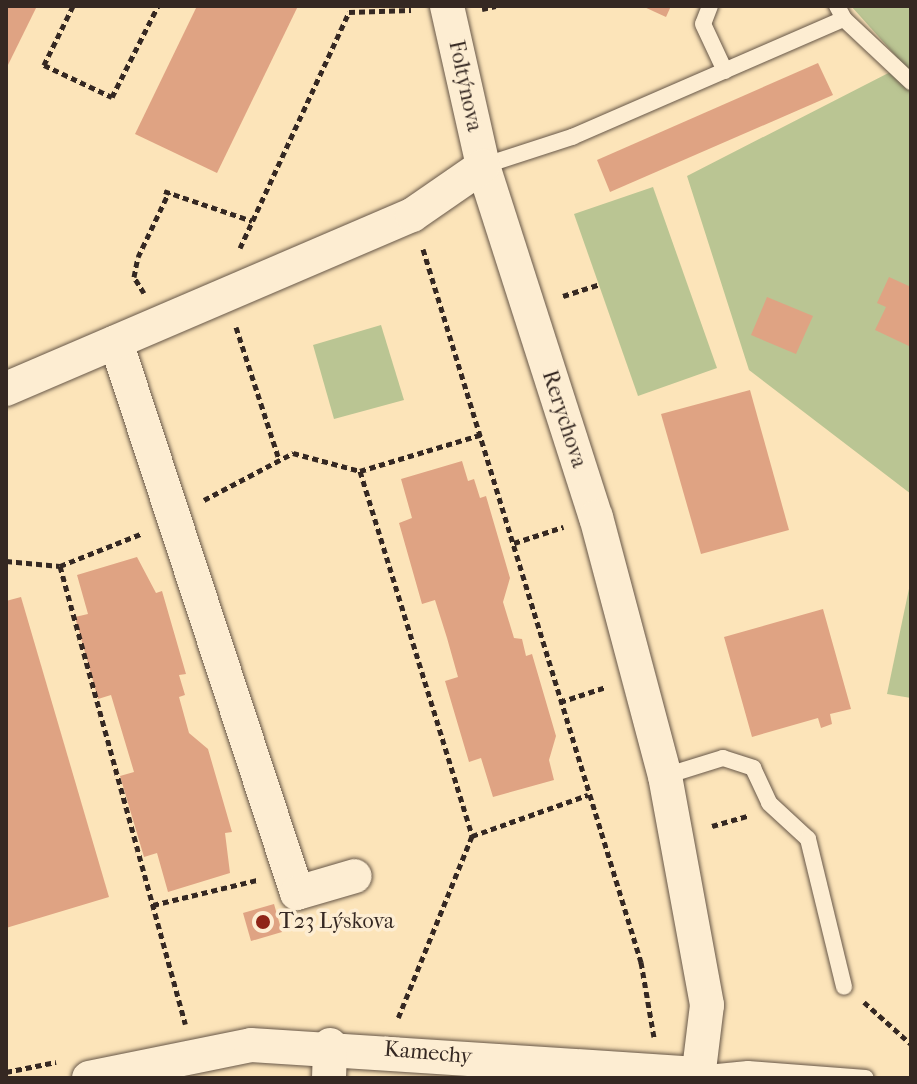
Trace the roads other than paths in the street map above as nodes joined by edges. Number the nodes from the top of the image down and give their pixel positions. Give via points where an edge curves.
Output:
1 (447, 6) edge
2 (710, 6) edge
3 (840, 13) edge
4 (725, 71) junction
5 (911, 82) edge
6 (483, 166) junction
7 (116, 342) junction
8 (6, 389) edge
9 (665, 776) junction
10 (355, 876) dead end
11 (844, 987) road end
12 (329, 1062) edge
13 (697, 1076) edge
14 (89, 1078) edge
15 (866, 1078) edge

1 - 6 street, Foltýnova
2 - 4 lane via 703,24
3 - 4 lane
3 - 5 lane
4 - 6 lane via 572,137
6 - 7 street via 412,215
6 - 9 street, Rerychova via 596,517
7 - 8 street
7 - 10 street via 297,893
9 - 11 lane via 734,759 759,776 769,803 808,839
9 - 13 street, Rerychova via 707,1005
12 - 13 street, Kamechy
12 - 14 street, Kamechy via 251,1045
13 - 15 lane, Kamechy via 748,1069

